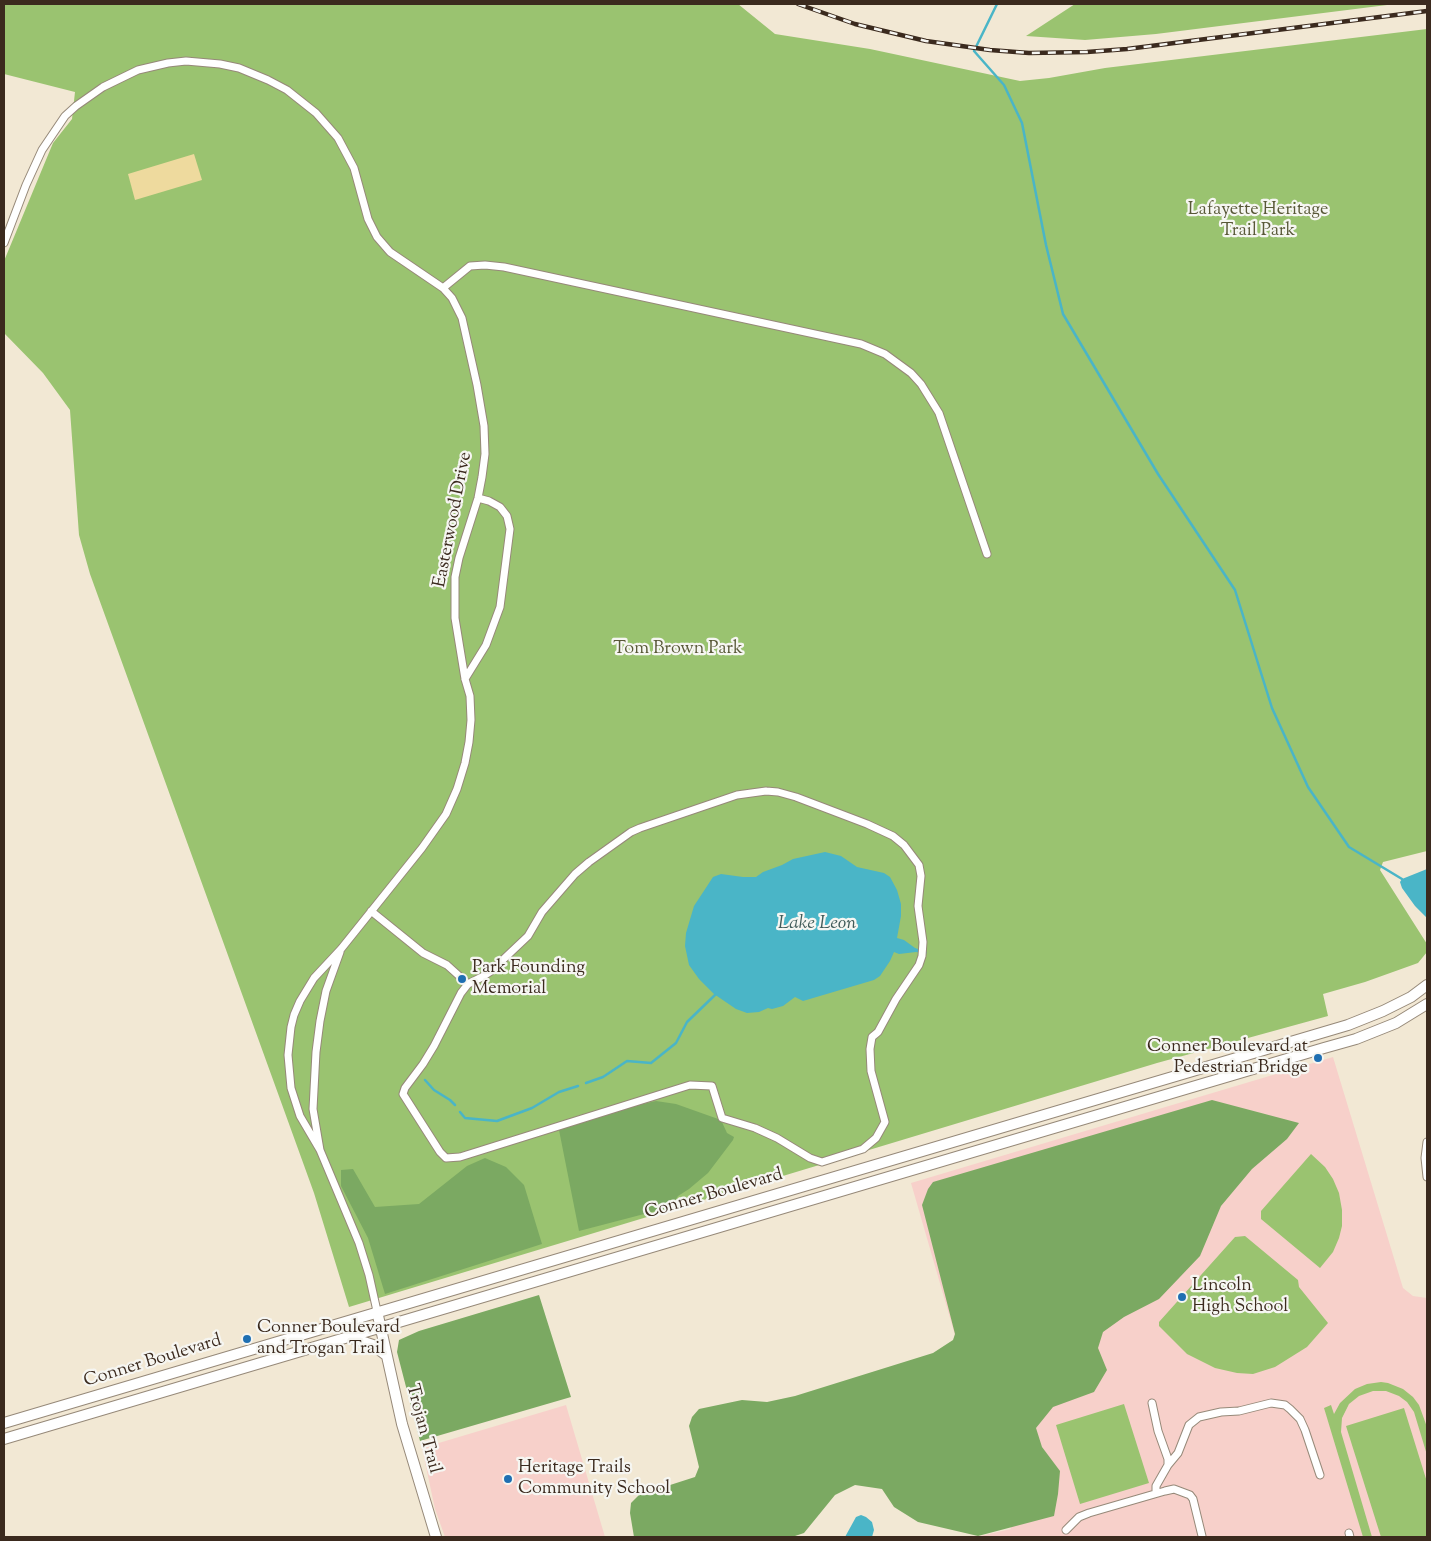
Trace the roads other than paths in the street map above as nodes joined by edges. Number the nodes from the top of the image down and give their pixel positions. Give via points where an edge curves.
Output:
1 (4, 242) edge
2 (443, 288) junction
3 (478, 498) junction
4 (987, 554) dead end
5 (465, 679) junction
6 (371, 911) junction
7 (340, 949) junction
8 (468, 984) junction
9 (1427, 985) edge
10 (1427, 1004) edge
11 (1320, 1034) junction
12 (1324, 1048) junction
13 (1427, 1142) edge
14 (320, 1149) junction
15 (1427, 1178) edge
16 (720, 1210) junction
17 (725, 1224) junction
18 (377, 1311) junction
19 (380, 1328) junction
20 (349, 1337) junction
21 (386, 1355) junction
22 (1152, 1403) dead end
23 (4, 1423) edge
24 (4, 1439) edge
25 (1168, 1465) junction
26 (1320, 1475) dead end
27 (1156, 1493) junction
28 (1066, 1530) dead end
29 (1202, 1536) dead end
30 (436, 1537) edge

1 - 2 street, Easterwood Drive via 42,150 65,116 76,106 103,87 138,70 168,63 203,62 239,68 268,80 316,112 338,138 354,168 368,218 377,237 390,252
2 - 3 street, Easterwood Drive via 462,318 484,426 485,454
2 - 4 street via 470,266 485,264 860,344 885,354 911,373 939,412
3 - 5 street, Easterwood Drive via 455,577 455,618
3 - 5 street via 500,507 507,516 510,529 500,607 486,644
5 - 6 street, Easterwood Drive via 471,720 465,763 457,789 434,832
6 - 7 street, Easterwood Drive
6 - 8 street via 423,953 447,964
7 - 14 street, Easterwood Drive via 326,991 316,1052 313,1109
7 - 14 street, Easterwood Drive via 314,978 300,1002 291,1027 288,1056 291,1088 300,1116
8 - 8 street via 491,971 528,936 542,912 575,874 631,832 737,795 778,792 858,821 893,836 919,866 922,956 872,1037 869,1058 885,1122 882,1130 863,1149 822,1162 755,1128 722,1118 712,1086 690,1085 460,1157 446,1158 403,1094 424,1064
9 - 11 main road, Conner Boulevard via 1382,1011
10 - 12 main road, Conner Boulevard via 1396,1022
11 - 12 main road
11 - 16 main road, Conner Boulevard
12 - 17 main road, Conner Boulevard
13 - 15 street
14 - 18 street, Easterwood Drive via 359,1243
16 - 17 main road
16 - 18 main road, Conner Boulevard
17 - 19 main road, Conner Boulevard
18 - 19 main road, Easterwood Drive
18 - 23 main road, Conner Boulevard
19 - 20 main road, Conner Boulevard
19 - 21 main road, Trojan Trail
20 - 21 main road via 372,1345
20 - 24 main road, Conner Boulevard
21 - 30 main road, Trojan Trail via 402,1424
22 - 25 street
25 - 26 street via 1178,1453 1189,1425 1199,1417 1271,1403 1290,1408 1300,1419
25 - 27 street via 1156,1486
27 - 28 street via 1079,1516
27 - 29 street via 1174,1489 1190,1495

